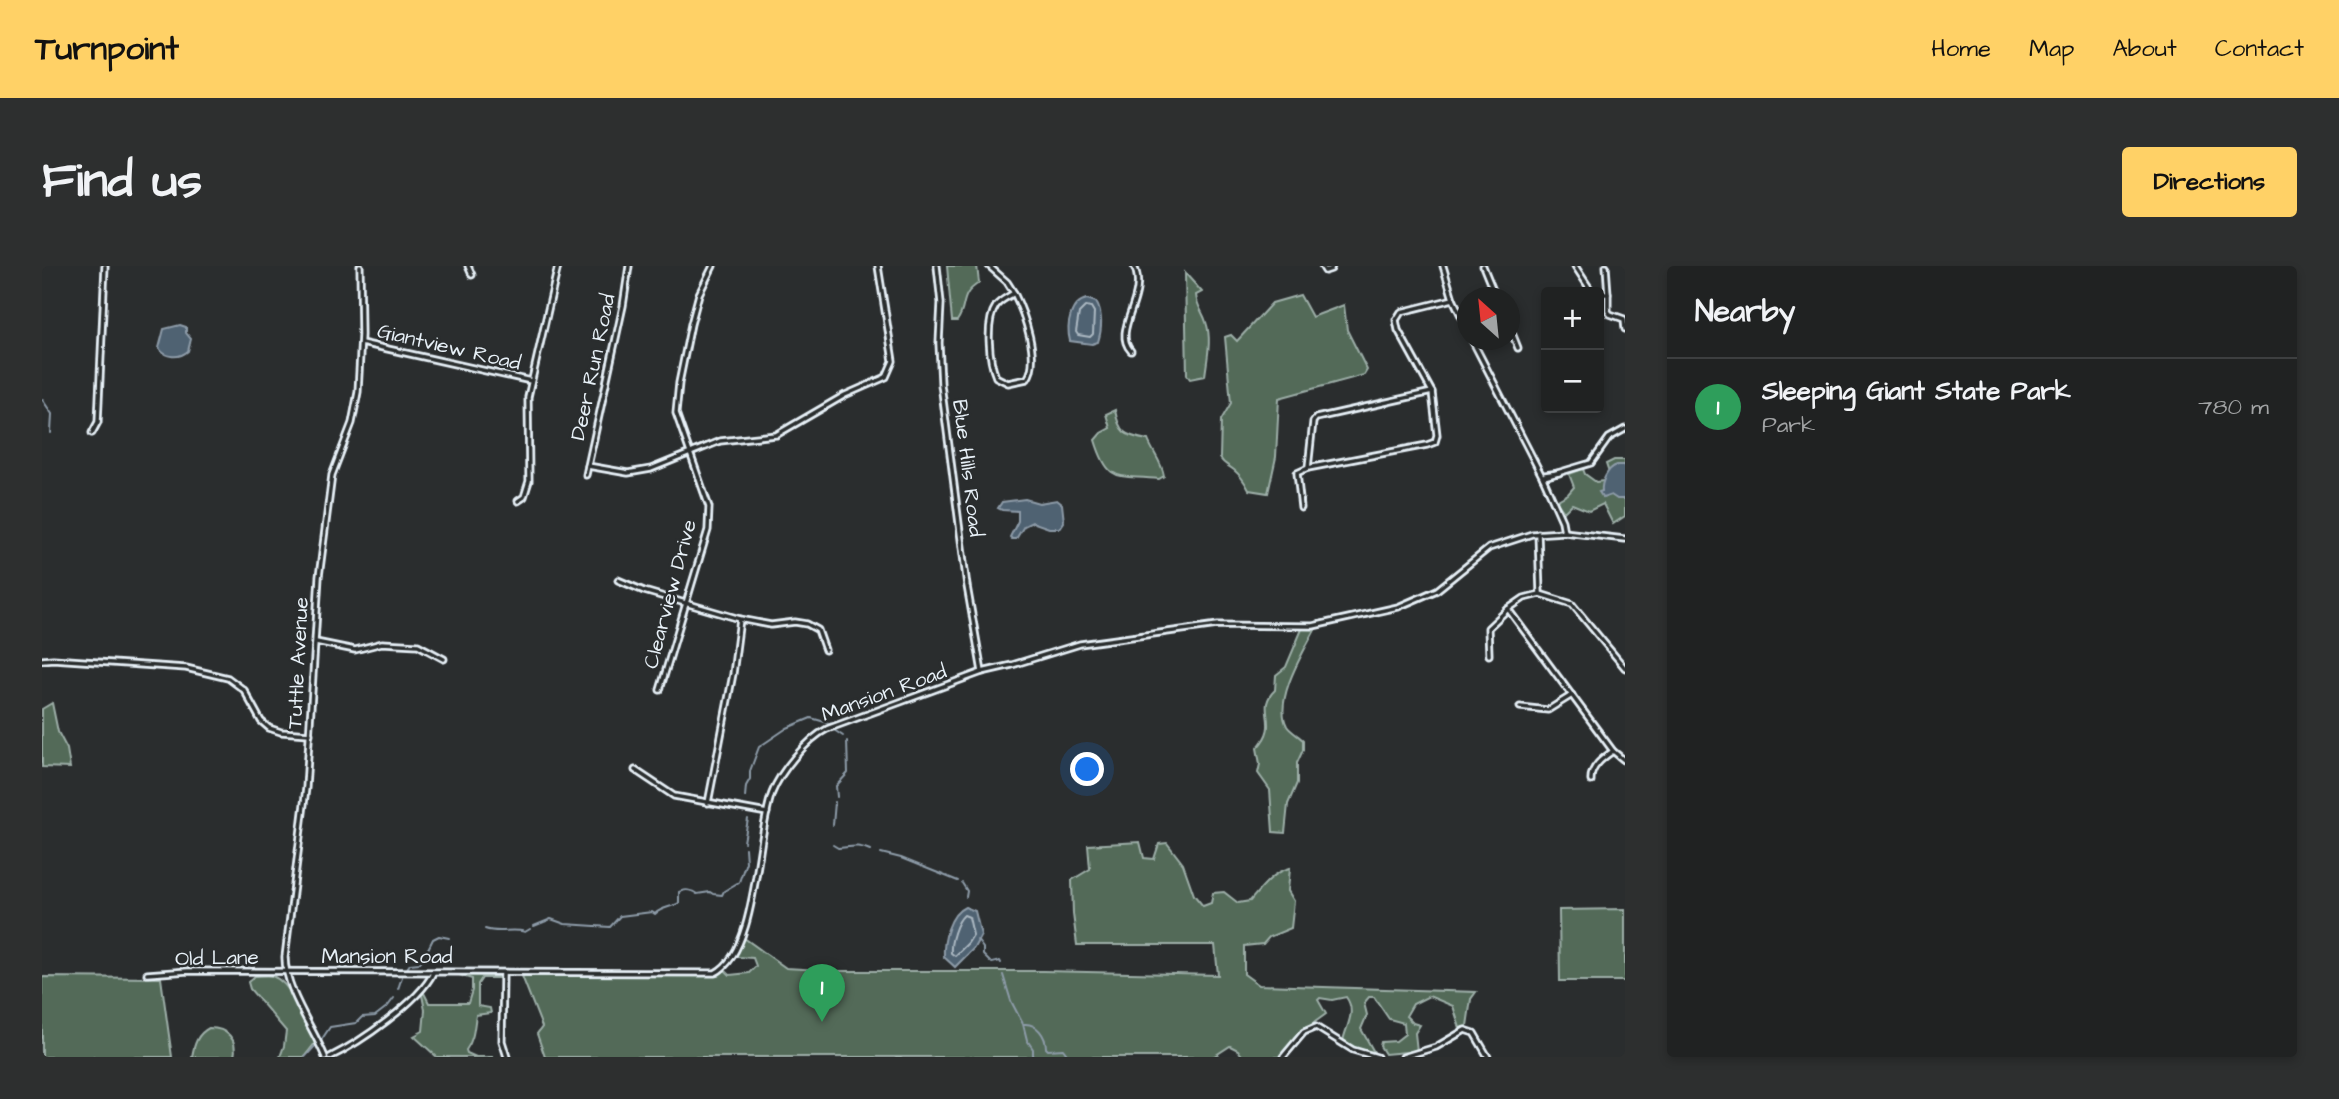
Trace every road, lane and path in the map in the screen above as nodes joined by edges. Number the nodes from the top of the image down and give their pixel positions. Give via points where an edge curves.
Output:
1 (104, 266) edge
2 (360, 266) edge
3 (468, 266) edge
4 (558, 266) edge
5 (629, 266) edge
6 (713, 266) edge
7 (878, 266) edge
8 (937, 266) edge
9 (989, 266) edge
10 (1134, 266) edge
11 (1322, 266) edge
12 (1332, 266) edge
13 (1443, 266) edge
14 (1483, 266) edge
15 (1575, 266) edge
16 (1606, 266) edge
17 (472, 275) dead end
18 (1492, 287) edge
19 (1589, 287) edge
20 (1014, 293) junction
21 (1604, 294) edge
22 (1608, 294) junction
23 (1453, 299) junction
24 (1457, 307) edge
25 (1625, 329) edge
26 (361, 343) junction
27 (1477, 350) edge
28 (1131, 351) dead end
29 (531, 382) junction
30 (1432, 392) junction
31 (1625, 429) edge
32 (92, 433) dead end
33 (691, 454) junction
34 (588, 466) junction
35 (1308, 468) junction
36 (586, 475) dead end
37 (1544, 478) junction
38 (518, 501) dead end
39 (1301, 508) dead end
40 (1563, 532) junction
41 (1538, 533) junction
42 (1625, 539) edge
43 (618, 580) dead end
44 (1540, 594) junction
45 (685, 602) junction
46 (1508, 609) junction
47 (740, 618) junction
48 (316, 642) junction
49 (825, 650) dead end
50 (1489, 655) dead end
51 (444, 659) dead end
52 (42, 660) edge
53 (1625, 668) edge
54 (982, 672) junction
55 (660, 690) dead end
56 (1572, 695) junction
57 (1520, 707) dead end
58 (310, 734) junction
59 (1613, 751) junction
60 (1625, 761) edge
61 (635, 770) dead end
62 (1591, 780) dead end
63 (708, 803) junction
64 (767, 813) junction
65 (287, 973) junction
66 (433, 973) junction
67 (503, 973) junction
68 (147, 974) dead end
69 (328, 1057) edge
70 (507, 1057) edge
71 (1283, 1057) edge
72 (1377, 1057) edge
73 (1403, 1057) edge
74 (1488, 1057) edge

1 - 32 street via 98,422
2 - 26 street, Tuttle Avenue
3 - 17 street
4 - 29 street
5 - 34 street, Deer Run Road
6 - 33 street, Clearview Drive via 699,293 679,383 676,414
7 - 33 street via 893,361 886,377 776,435 720,441
8 - 54 street, Blue Hills Road via 941,384
9 - 20 street
10 - 28 street via 1138,292 1125,334
11 - 12 street via 1328,271
13 - 23 street
14 - 18 street
15 - 19 street
16 - 22 street
20 - 20 street via 1032,347 1032,367 1027,379 1008,383 993,370 990,337 996,306
21 - 22 street
22 - 25 street via 1608,311 1624,318
23 - 24 street
23 - 30 street via 1401,312 1396,320
26 - 29 street, Giantview Road
26 - 48 street, Tuttle Avenue via 354,417 331,481
27 - 37 street
29 - 38 street via 526,413 529,481
30 - 35 street via 1317,418
30 - 35 street via 1435,442
31 - 37 street via 1609,438 1591,463
33 - 34 street via 628,473
33 - 45 street, Clearview Drive via 709,507 708,530
34 - 36 street, Deer Run Road
35 - 39 street via 1297,473
37 - 40 street
40 - 41 street, Mansion Road
40 - 42 street, Mansion Road
41 - 44 street
41 - 54 street, Mansion Road via 1493,546 1429,594 1389,610 1313,626 1218,625 1098,641
43 - 45 street
44 - 46 street
44 - 53 street via 1572,604
45 - 47 street
45 - 55 street, Clearview Drive
46 - 50 street via 1488,628
46 - 56 street
47 - 49 street via 771,625 807,624 818,630
47 - 63 street
48 - 51 street via 355,650 382,643 418,645
48 - 58 street, Tuttle Avenue
52 - 58 street via 186,668 228,678 244,690 269,728
54 - 64 street, Mansion Road via 820,732 777,784
56 - 57 street via 1548,710
56 - 59 street
58 - 65 street, Tuttle Avenue via 285,957
59 - 60 street
59 - 62 street via 1593,770
61 - 63 street via 674,796
63 - 64 street
64 - 67 street, Mansion Road via 747,921 719,971
65 - 66 street, Mansion Road
65 - 68 street, Old Lane
65 - 69 street, Tuttle Avenue
66 - 67 street, Mansion Road
66 - 69 street, Tuttle Avenue via 404,1006 349,1048
67 - 70 street via 502,1041
71 - 72 street via 1304,1032 1316,1027 1353,1050
73 - 74 street via 1436,1047 1465,1030 1474,1034

